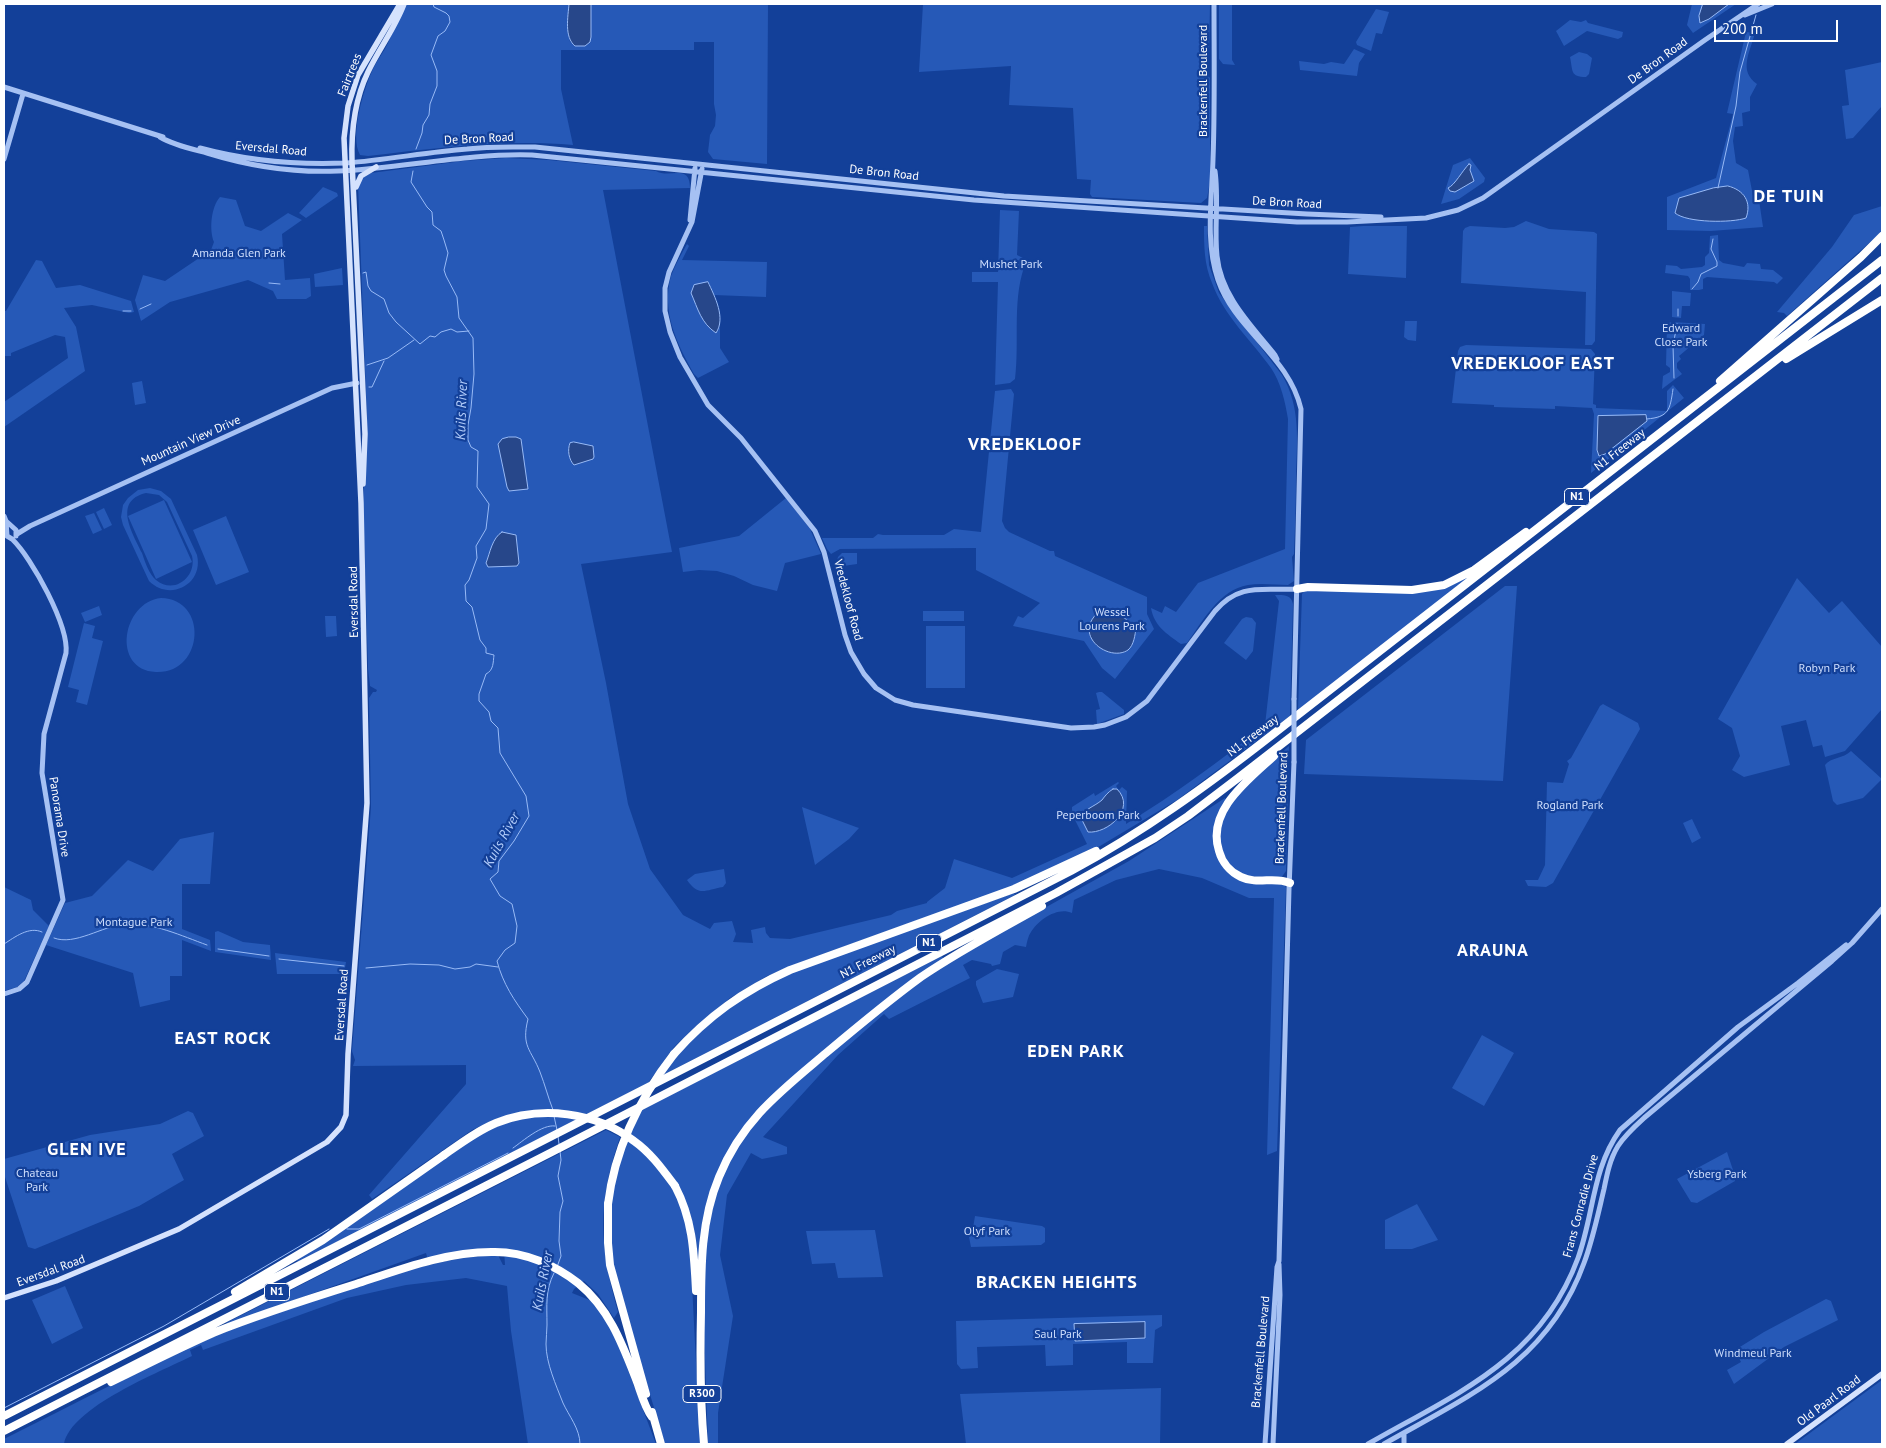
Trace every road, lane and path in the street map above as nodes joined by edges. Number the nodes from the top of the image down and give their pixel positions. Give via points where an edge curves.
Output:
1 (400, 4) edge
2 (404, 4) edge
3 (1214, 4) edge
4 (1758, 4) edge
5 (1772, 4) edge
6 (1732, 21) junction
7 (4, 87) edge
8 (23, 94) junction
9 (160, 136) junction
10 (4, 159) edge
11 (352, 162) junction
12 (345, 163) junction
13 (695, 163) junction
14 (702, 164) junction
15 (376, 167) junction
16 (345, 170) junction
17 (353, 170) junction
18 (694, 171) junction
19 (702, 172) junction
20 (354, 194) junction
21 (1214, 208) junction
22 (1214, 217) junction
23 (1414, 219) junction
24 (688, 230) junction
25 (1882, 236) edge
26 (1882, 260) edge
27 (1882, 278) edge
28 (1882, 300) edge
29 (363, 382) junction
30 (355, 383) junction
31 (1704, 416) junction
32 (1676, 421) junction
33 (1577, 498) junction
34 (361, 503) junction
35 (5, 518) edge
36 (10, 534) edge
37 (1297, 589) junction
38 (1288, 739) junction
39 (1136, 834) junction
40 (1290, 883) junction
41 (1074, 884) junction
42 (1882, 909) edge
43 (1864, 930) junction
44 (4, 994) edge
45 (1279, 1261) junction
46 (4, 1298) edge
47 (173, 1329) junction
48 (700, 1344) junction
49 (1882, 1374) edge
50 (4, 1416) edge
51 (652, 1417) junction
52 (4, 1432) edge
53 (1404, 1433) junction
54 (661, 1444) edge
55 (704, 1444) edge
56 (1265, 1444) edge
57 (1273, 1444) edge
58 (1368, 1444) edge
59 (1384, 1444) edge
60 (1404, 1444) edge
61 (1787, 1444) edge

1 - 12 main road, Fairtrees via 362,67 352,92 345,120
2 - 11 main road, Fairtrees via 360,91 353,123
3 - 21 street, Brackenfell Boulevard
4 - 6 street, De Bron Road
5 - 6 street, De Bron Road
6 - 23 street, De Bron Road via 1483,198 1446,214
7 - 8 street, Eversdal Road
8 - 9 street, Eversdal Road
8 - 10 street
9 - 12 street, Eversdal Road via 240,158 287,163
9 - 16 street, Eversdal Road via 217,157 255,166 303,171
11 - 12 street, Eversdal Road
11 - 13 street, De Bron Road via 468,148 535,147
11 - 17 main road, Fairtrees
12 - 16 main road, Fairtrees
13 - 14 street, De Bron Road
13 - 18 street, Vredekloof Road
14 - 19 street, Vredekloof Road
14 - 21 street, De Bron Road via 1004,196
15 - 17 street, De Bron Road
15 - 18 street, De Bron Road via 515,154
15 - 20 main road via 359,178
16 - 17 street, Eversdal Road
16 - 30 main road, Eversdal Road
17 - 20 main road, Eversdal Road
18 - 19 street, De Bron Road
18 - 24 street, Vredekloof Road
19 - 22 street, De Bron Road via 974,200
19 - 24 street, Vredekloof Road
20 - 29 main road, Eversdal Road
21 - 22 street, Brackenfell Boulevard
21 - 23 street, De Bron Road
22 - 23 street, De Bron Road via 1319,222
22 - 37 street, Brackenfell Boulevard via 1213,258 1222,291 1292,382 1301,409
24 - 37 street, Vredekloof Road via 665,288 665,312 671,337 708,405 741,438 812,526 822,546 851,652 870,682 889,697 913,705 1059,726 1105,725 1126,717 1147,701 1226,600 1249,589
25 - 32 highway
26 - 32 highway, N1 Freeway / N1
27 - 31 highway, N1 Freeway / N1
28 - 31 highway via 1794,353
29 - 30 street, Mountain View Drive
29 - 34 main road, Eversdal Road via 365,440
30 - 34 main road, Eversdal Road
30 - 36 street, Mountain View Drive via 332,388
31 - 38 highway, N1 Freeway / N1
32 - 33 highway, N1 Freeway / N1
33 - 37 highway via 1569,500 1474,570 1444,585 1412,590
33 - 39 highway, N1 Freeway / N1 via 1250,753
34 - 46 main road, Eversdal Road via 367,802 345,1120 327,1142 185,1226 50,1284
35 - 36 street, Panorama Drive
36 - 44 street, Panorama Drive via 44,586 66,640 65,657 44,734 42,773 63,900 27,982 19,989
37 - 40 street, Brackenfell Boulevard, bridge
38 - 40 highway via 1234,794 1219,821 1216,839 1223,861 1236,874 1256,882
38 - 41 highway, N1 Freeway / N1 via 1170,828
39 - 47 highway, N1 Freeway / N1 via 543,1142
39 - 51 highway, bridge via 1014,889 765,981 746,991 707,1021 674,1054 649,1088 634,1116 615,1165 608,1204 610,1265
40 - 45 street, Brackenfell Boulevard
41 - 48 highway via 922,977 798,1076 755,1116 718,1178 707,1215 700,1283
41 - 52 highway, N1 Freeway / N1
42 - 43 street, Frans Conradie Drive
43 - 53 street, Frans Conradie Drive via 1623,1139 1610,1164 1584,1264 1565,1304 1535,1344 1511,1368
43 - 58 street, Frans Conradie Drive via 1738,1027 1620,1130 1607,1149 1600,1168 1582,1246 1571,1274 1554,1307 1525,1344 1476,1383
45 - 56 street, Brackenfell Boulevard
45 - 57 street, Brackenfell Boulevard
47 - 48 highway, bridge via 323,1240 479,1131 507,1119 532,1114 568,1114 602,1123 635,1141 675,1186 692,1233
47 - 50 highway, N1
48 - 55 highway, R300
49 - 61 main road, Old Paarl Road
51 - 52 highway via 620,1338 594,1298 555,1268 536,1260 513,1254 481,1252 426,1262 231,1326
51 - 54 highway
53 - 59 street, Frans Conradie Drive
53 - 60 street

